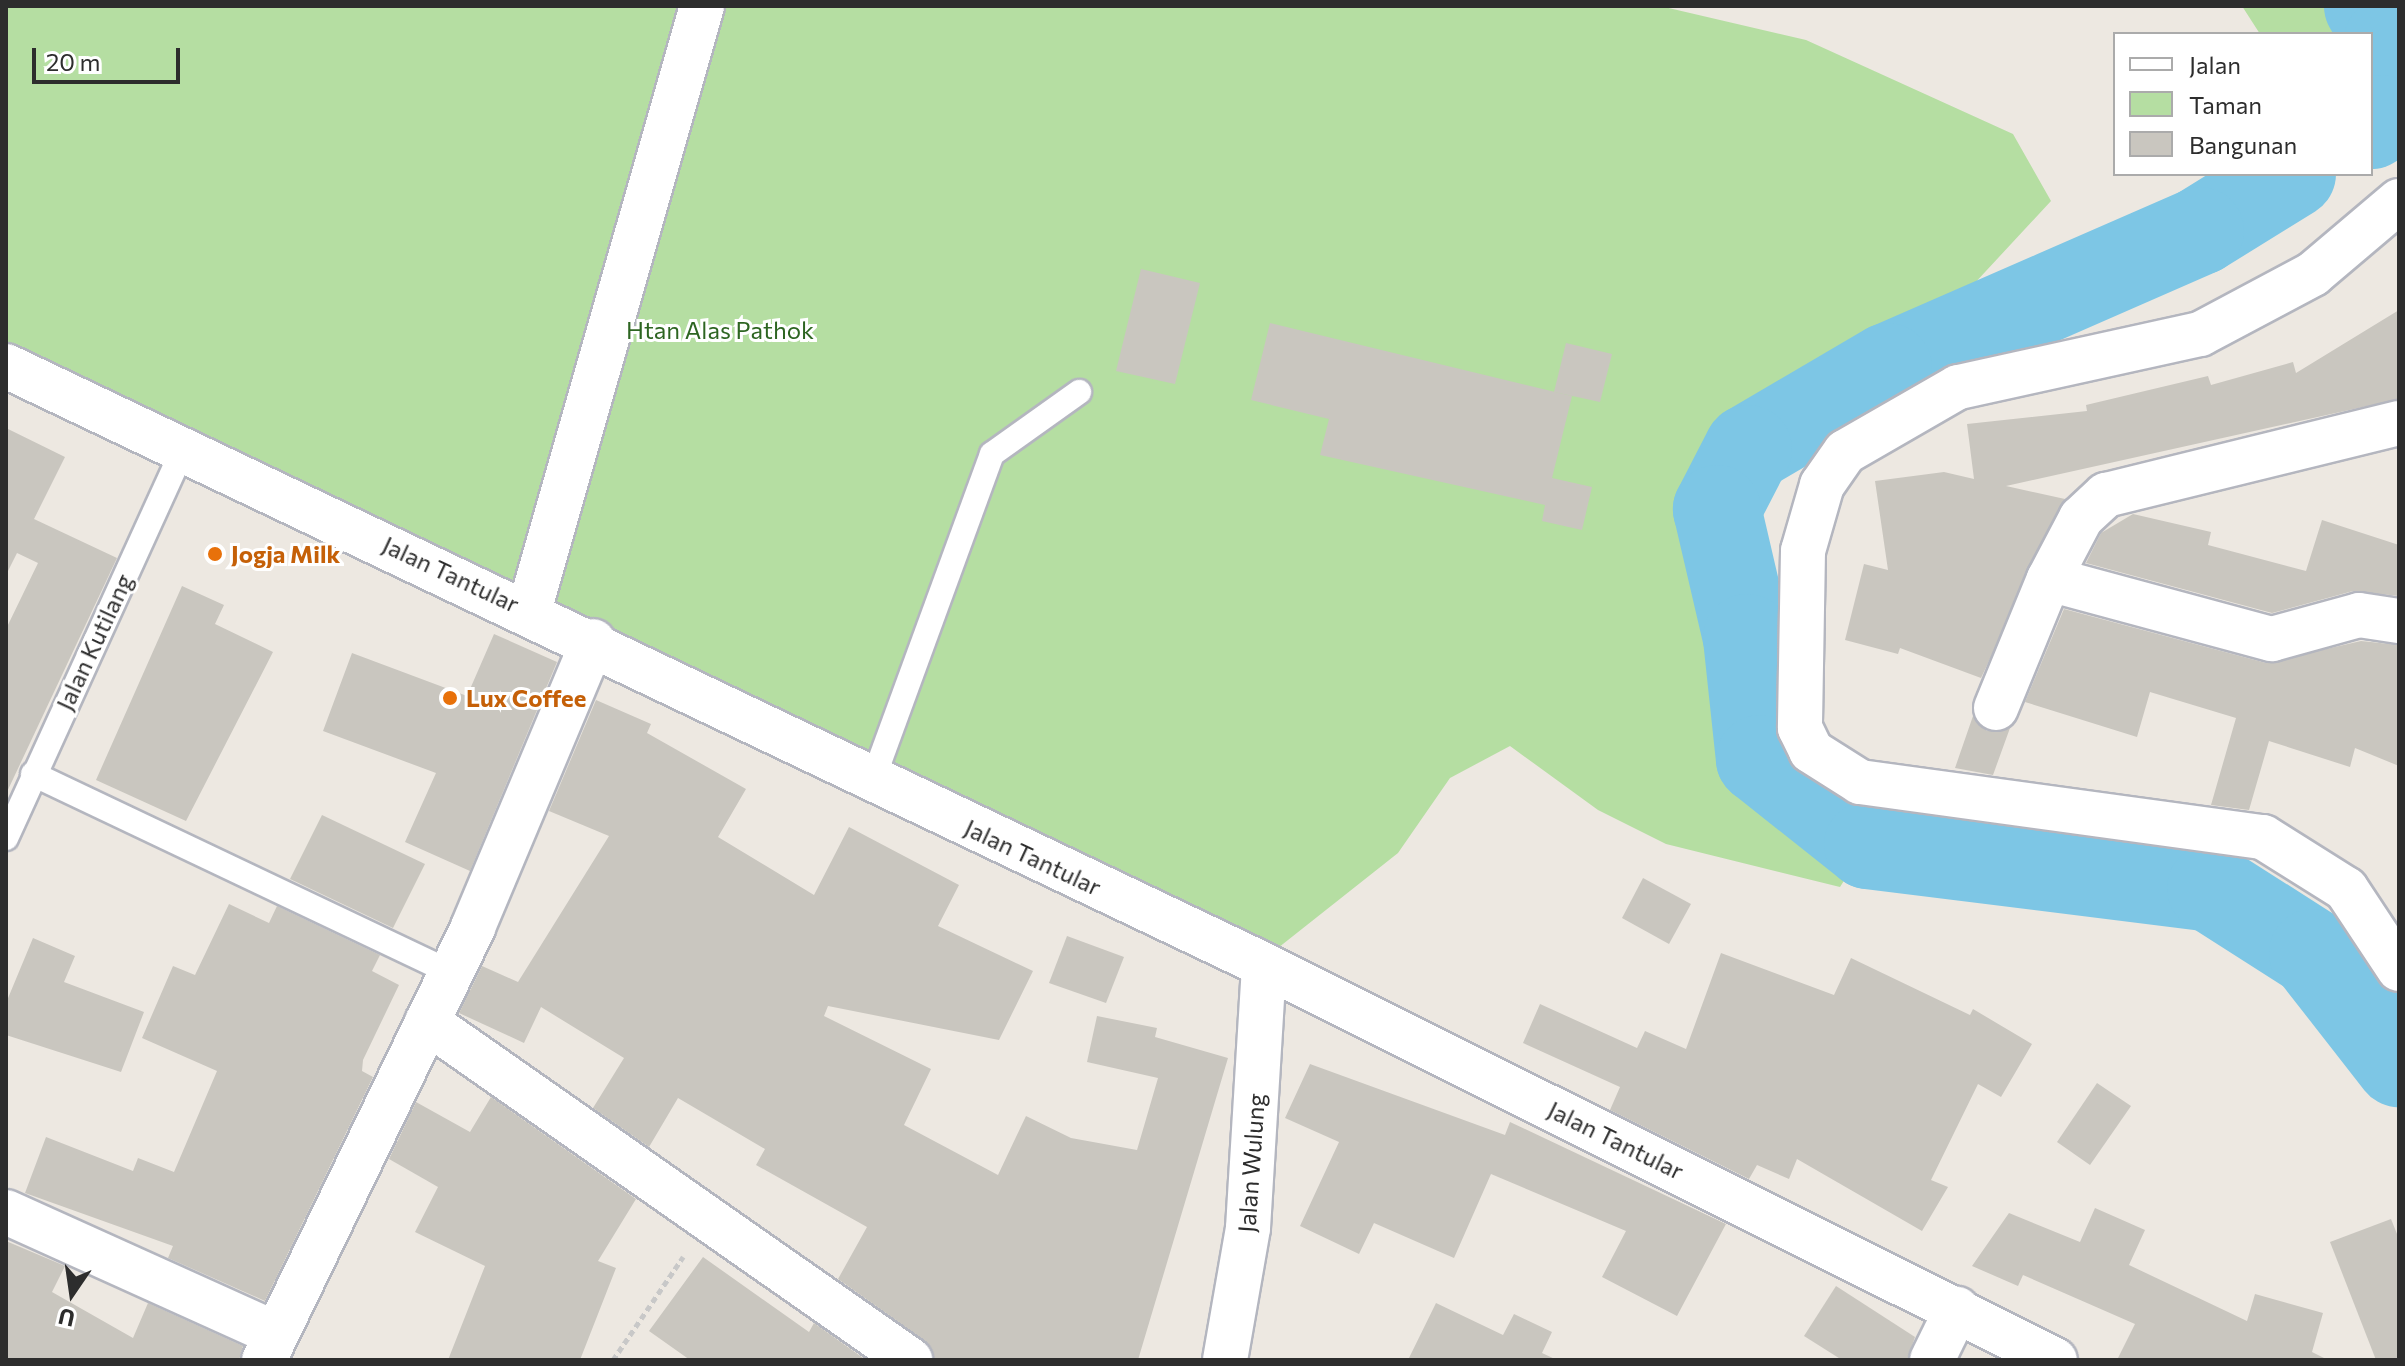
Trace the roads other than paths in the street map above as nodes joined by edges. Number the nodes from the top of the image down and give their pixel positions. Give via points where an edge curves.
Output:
1 (702, 6) edge
2 (2399, 201) edge
3 (6, 366) edge
4 (1079, 392) dead end
5 (2399, 423) edge
6 (184, 448) junction
7 (2049, 579) junction
8 (529, 611) junction
9 (2399, 621) edge
10 (593, 641) junction
11 (1996, 708) dead end
12 (33, 774) junction
13 (872, 782) junction
14 (6, 838) edge
15 (1264, 965) junction
16 (2399, 969) edge
17 (450, 972) junction
18 (427, 1022) junction
19 (6, 1212) edge
20 (1957, 1309) junction
21 (271, 1352) edge
22 (910, 1360) edge
23 (1225, 1360) edge
24 (1932, 1360) edge
25 (2055, 1360) edge

1 - 8 street
2 - 16 street via 2313,274 2200,334 1958,387 1845,452 1818,495 1803,551 1800,728 1811,751 1860,782 2263,837 2346,889
3 - 6 street, Jalan Tantular
4 - 13 lane via 992,454
5 - 7 street via 2106,495 2081,518
6 - 8 street, Jalan Tantular
6 - 12 lane, Jalan Kutilang
7 - 9 street via 2272,639 2359,615
7 - 11 street
8 - 10 street, Jalan Tantular
10 - 13 street, Jalan Tantular
10 - 17 street
12 - 14 lane, Jalan Kutilang
12 - 17 lane
13 - 15 street, Jalan Tantular
15 - 20 street, Jalan Tantular
15 - 23 street, Jalan Wulung via 1248,1228
17 - 18 street
18 - 21 street
18 - 22 street
19 - 21 street
20 - 24 street
20 - 25 street, Jalan Tantular

